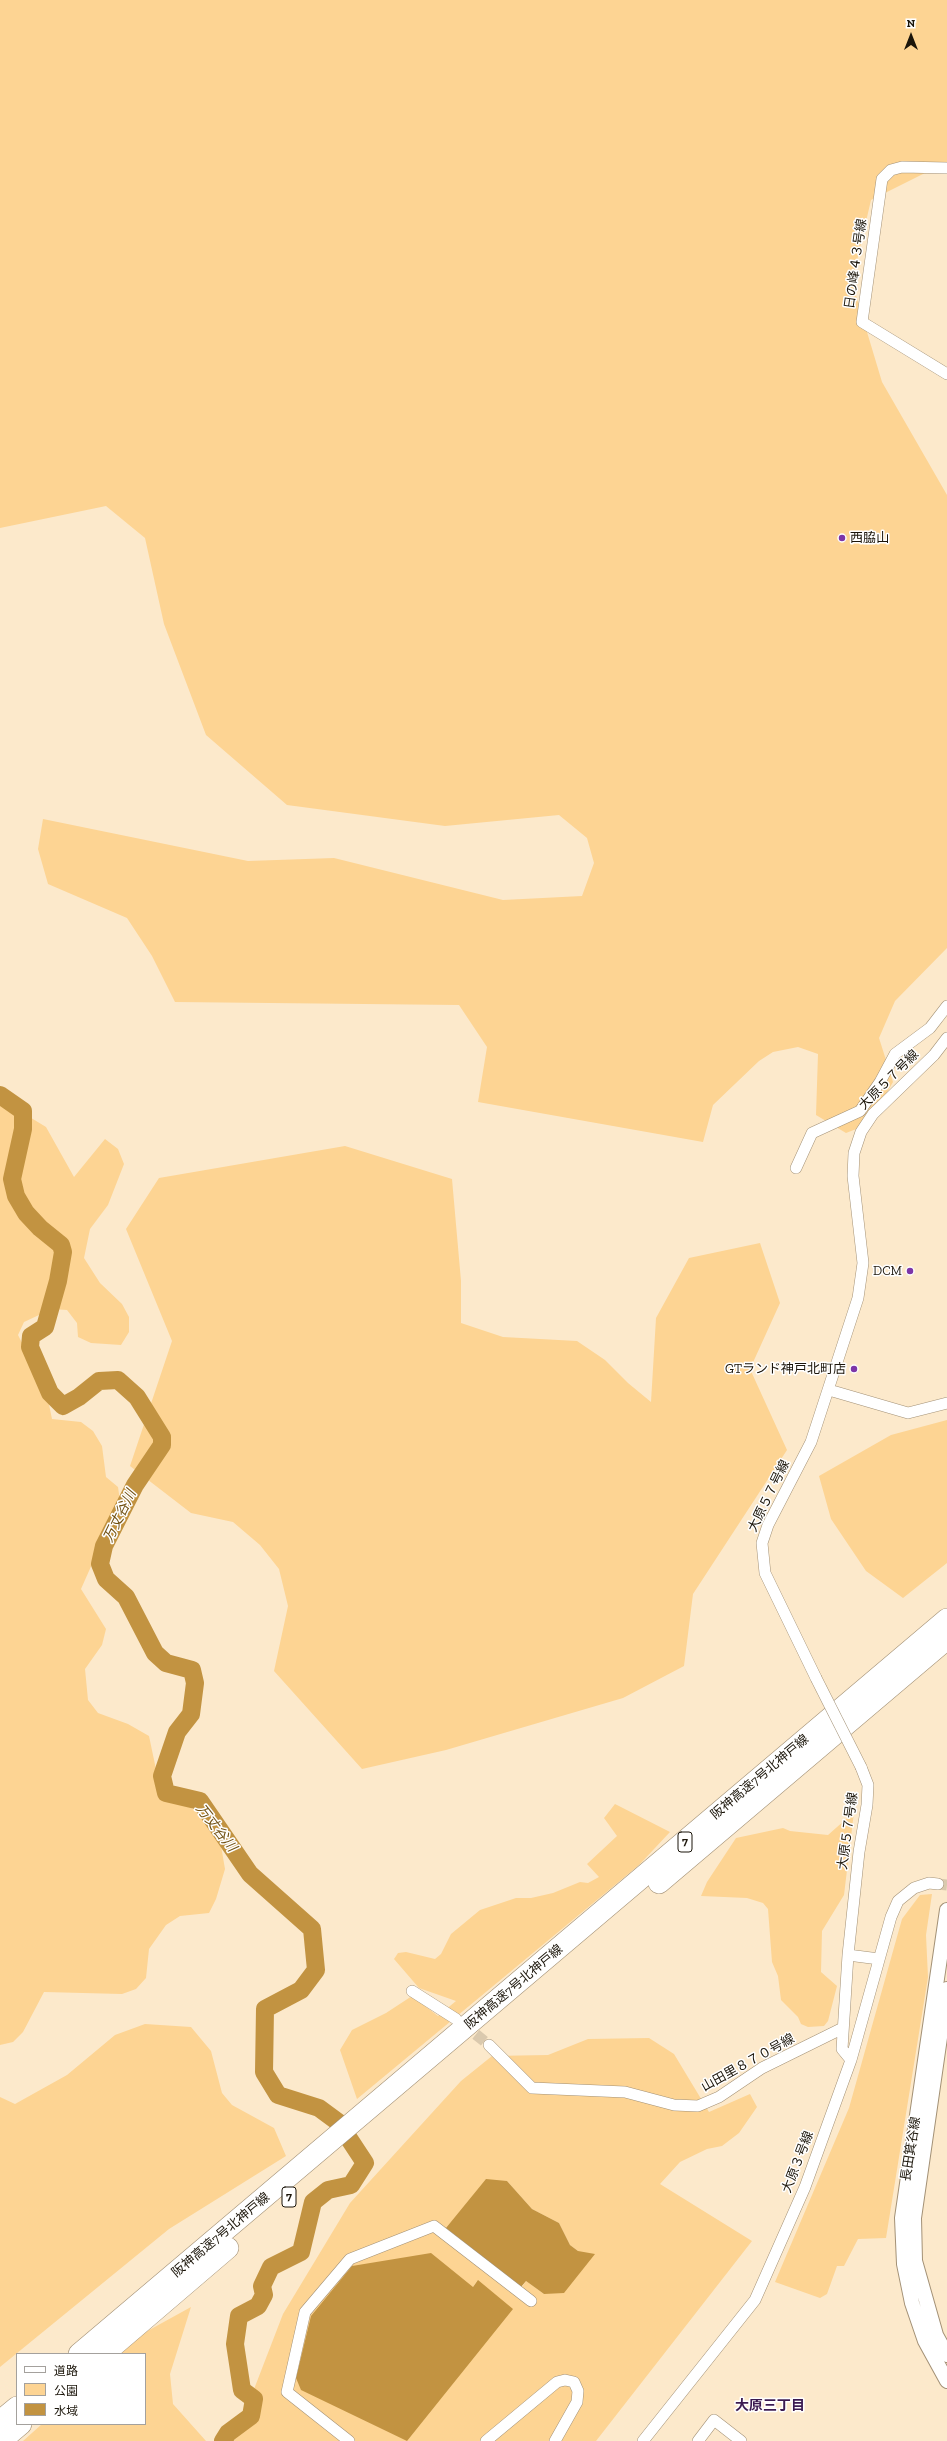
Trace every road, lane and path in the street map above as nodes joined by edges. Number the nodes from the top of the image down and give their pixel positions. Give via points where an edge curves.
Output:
1 (947, 168) edge
2 (947, 374) edge
3 (947, 1006) edge
4 (947, 1038) edge
5 (880, 1082) junction
6 (890, 1096) junction
7 (796, 1168) dead end
8 (829, 1390) junction
9 (947, 1403) edge
10 (947, 1620) edge
11 (947, 1639) edge
12 (938, 1884) tunnel mouth
13 (947, 1910) edge
14 (848, 1955) junction
15 (879, 1959) junction
16 (947, 1989) edge
17 (412, 1991) dead end
18 (456, 2019) tunnel mouth
19 (843, 2028) junction
20 (490, 2045) tunnel mouth
21 (850, 2060) junction
22 (428, 2070) junction
23 (531, 2302) dead end
24 (140, 2313) junction
25 (81, 2353) edge
26 (105, 2353) edge
27 (947, 2355) edge
28 (947, 2381) edge
29 (16, 2408) edge
30 (0, 2421) edge
31 (20, 2425) edge
32 (1, 2441) edge
33 (349, 2441) edge
34 (486, 2441) edge
35 (555, 2441) edge
36 (643, 2441) edge
37 (698, 2441) edge
38 (741, 2441) edge

1 - 2 street, 日の峰４３号線 via 902,167 890,170 882,180 862,322
3 - 5 street via 930,1028 895,1054
4 - 6 street, 大原５７号線 via 934,1055
5 - 6 street
5 - 7 street via 860,1111 812,1133
6 - 8 street, 大原５７号線 via 872,1114 861,1132 854,1153 853,1176 863,1263 858,1298
8 - 9 street via 908,1413
8 - 14 street, 大原５７号線, bridge via 811,1442 768,1525 762,1543 765,1573 868,1785
10 - 22 highway, 阪神高速7号北神戸線 / 7
11 - 22 highway, 阪神高速7号北神戸線 / 7
12 - 15 street, 大原３号線 via 929,1883 914,1888 898,1900
13 - 28 street, 長田箕谷線 via 902,2218 904,2264 912,2303 925,2341
14 - 15 street
14 - 19 street, 大原５７号線
15 - 21 street, 大原３号線
16 - 27 street, 長田箕谷線 via 914,2218 915,2261 936,2335
17 - 18 street
19 - 20 street, 山田里８７０号線 via 762,2068 719,2097 698,2106 674,2105 625,2092 532,2088
19 - 21 street, 大原５７号線 via 842,2049
21 - 36 street, 大原３号線 via 805,2187 755,2300
22 - 24 highway, 阪神高速7号北神戸線 / 7
23 - 33 street via 434,2226 350,2259 305,2312 287,2392
24 - 25 highway, 阪神高速7号北神戸線 / 7
24 - 26 highway, 阪神高速7号北神戸線 / 7
29 - 30 highway
31 - 32 highway
34 - 35 street via 557,2382 574,2382 578,2391 577,2402
37 - 38 street via 714,2420

